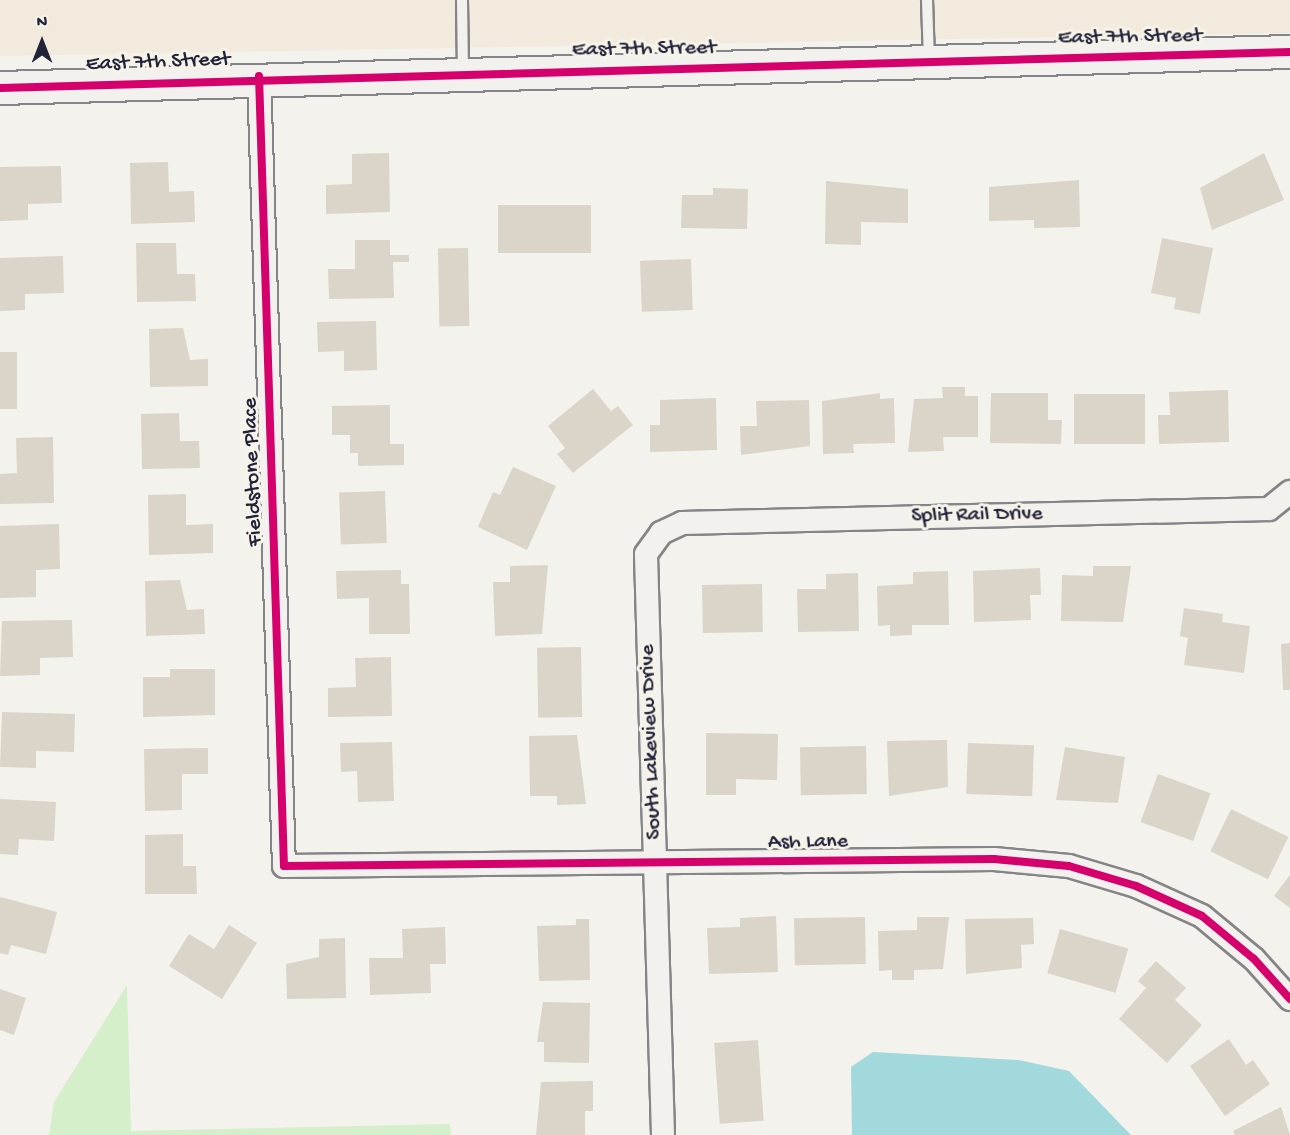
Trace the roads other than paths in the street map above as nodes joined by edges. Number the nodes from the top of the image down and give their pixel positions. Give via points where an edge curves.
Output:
1 (462, 0) edge
2 (927, 0) edge
3 (1290, 52) edge
4 (930, 61) junction
5 (463, 72) junction
6 (260, 76) junction
7 (0, 88) edge
8 (1290, 492) edge
9 (661, 533) joint
10 (656, 863) junction
11 (284, 866) joint
12 (1290, 999) edge
13 (663, 1135) edge

1 - 5 lane
2 - 4 lane
3 - 4 street, East 7th Street
4 - 5 street, East 7th Street
5 - 6 street, East 7th Street
6 - 7 street, East 7th Street
6 - 11 street, Fieldstone Place
8 - 9 street, Split Rail Drive via 1269,509 682,523
9 - 10 street, South Lakeview Drive via 646,554
10 - 11 street, Ash Lane
10 - 12 street, Ash Lane via 994,860 1069,866 1136,886 1202,916 1254,959
10 - 13 street, South Lakeview Drive

